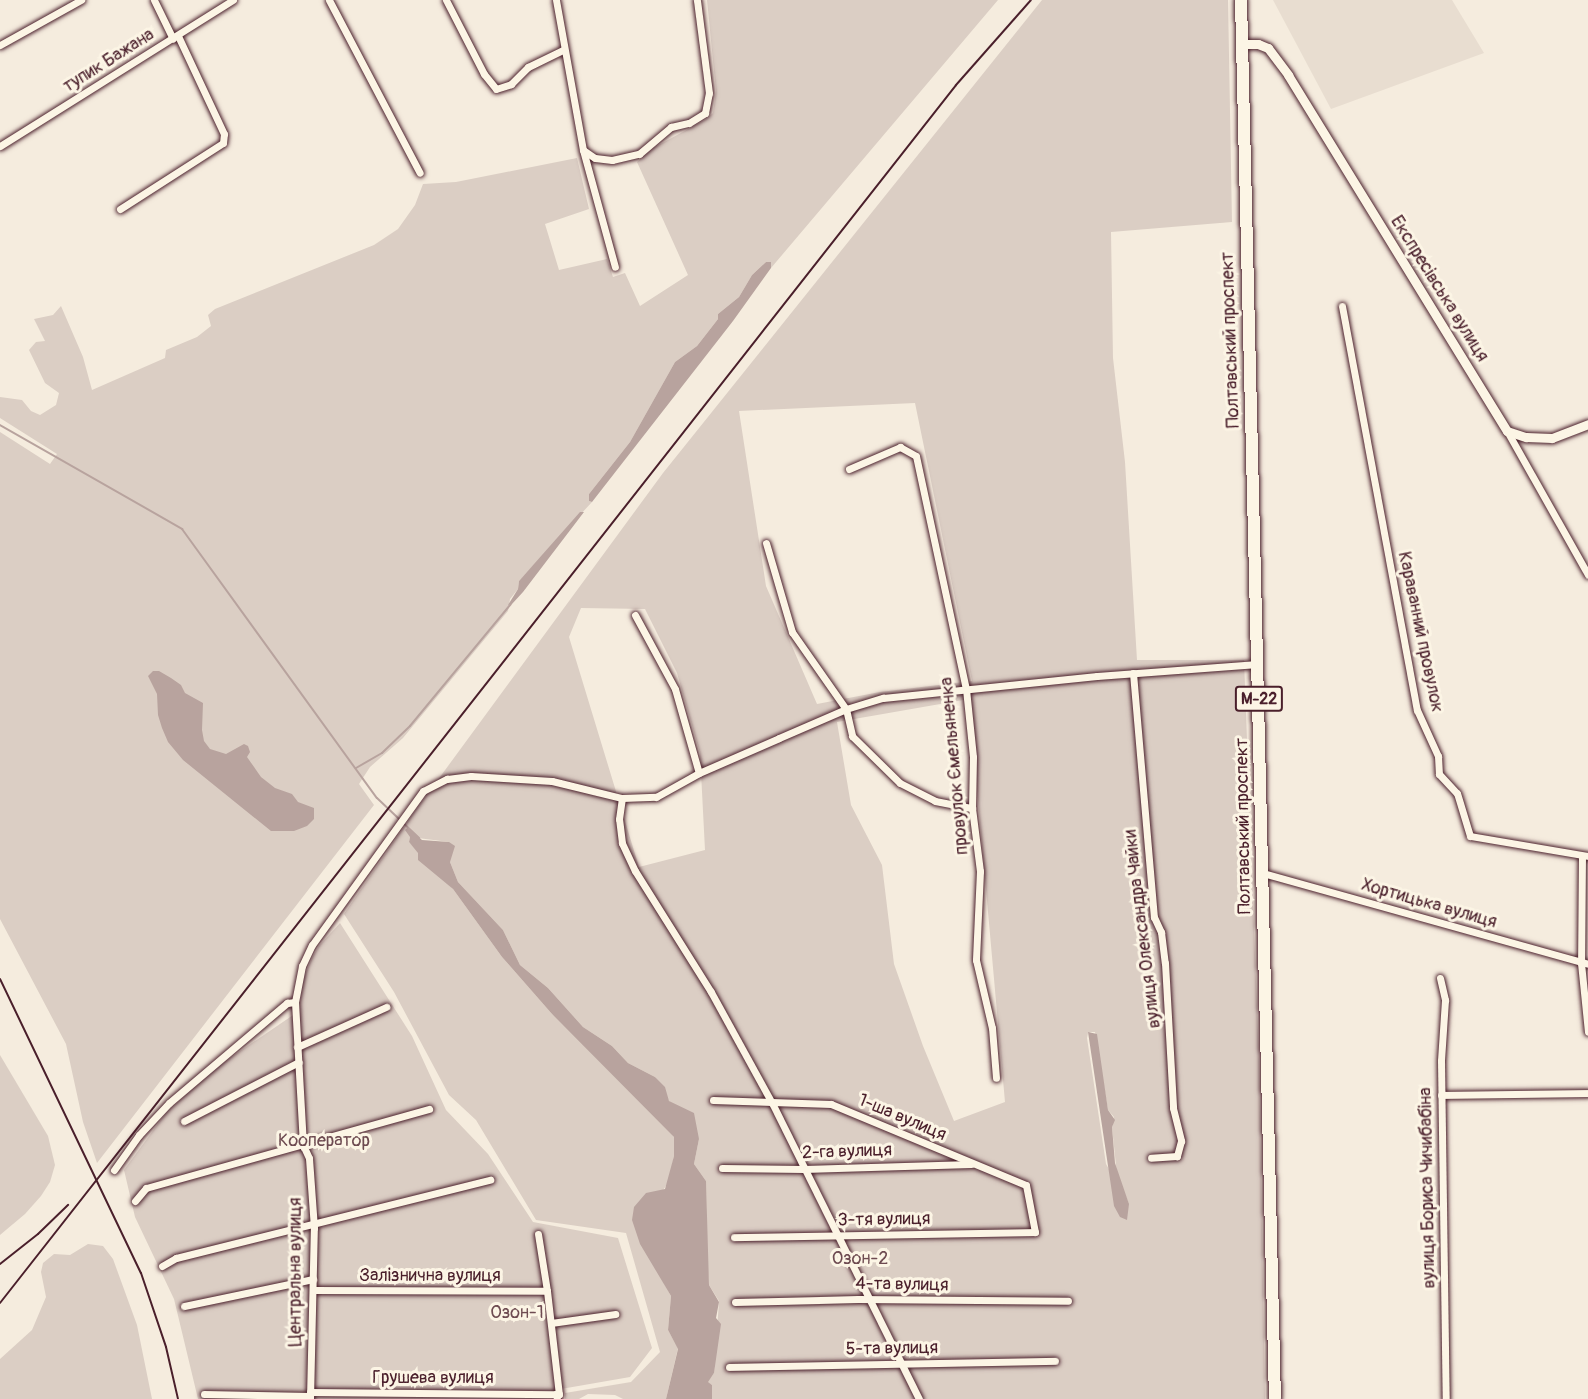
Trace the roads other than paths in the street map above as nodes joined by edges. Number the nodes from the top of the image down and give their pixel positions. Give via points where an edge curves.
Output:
1 (81, 0) edge
2 (154, 0) edge
3 (233, 0) edge
4 (329, 0) edge
5 (446, 0) edge
6 (556, 0) edge
7 (697, 0) edge
8 (1241, 0) edge
9 (175, 37) junction
10 (0, 45) edge
11 (1242, 45) junction
12 (563, 50) junction
13 (0, 146) edge
14 (583, 150) junction
15 (420, 173) dead end
16 (120, 208) dead end
17 (615, 267) dead end
18 (1342, 306) dead end
19 (1588, 424) edge
20 (1507, 431) junction
21 (849, 469) dead end
22 (766, 543) dead end
23 (1588, 575) edge
24 (635, 615) dead end
25 (1258, 664) junction
26 (1132, 673) junction
27 (966, 689) junction
28 (846, 709) junction
29 (699, 773) junction
30 (622, 798) junction
31 (972, 808) junction
32 (1585, 856) edge
33 (1263, 873) junction
34 (1585, 963) edge
35 (1440, 978) dead end
36 (295, 1002) junction
37 (386, 1007) dead end
38 (1588, 1032) edge
39 (297, 1047) junction
40 (299, 1062) junction
41 (996, 1078) dead end
42 (1588, 1093) edge
43 (1441, 1095) junction
44 (713, 1100) dead end
45 (772, 1103) junction
46 (429, 1109) dead end
47 (184, 1121) dead end
48 (303, 1145) junction
49 (1151, 1158) dead end
50 (973, 1164) junction
51 (722, 1168) dead end
52 (804, 1169) junction
53 (114, 1170) dead end
54 (490, 1180) dead end
55 (135, 1202) dead end
56 (314, 1222) junction
57 (1035, 1232) joint
58 (538, 1234) dead end
59 (837, 1236) junction
60 (734, 1237) dead end
61 (162, 1266) dead end
62 (313, 1279) junction
63 (313, 1290) junction
64 (548, 1291) junction
65 (870, 1300) junction
66 (1068, 1301) dead end
67 (735, 1302) dead end
68 (184, 1306) dead end
69 (615, 1314) dead end
70 (551, 1323) junction
71 (1055, 1361) dead end
72 (903, 1364) junction
73 (729, 1367) dead end
74 (204, 1394) dead end
75 (310, 1396) edge
76 (556, 1396) edge
77 (919, 1399) edge
78 (1275, 1399) edge
79 (1446, 1399) edge

1 - 10 street
2 - 9 street
3 - 9 street, тупик Бажана
4 - 15 street
5 - 12 street via 484,74 496,89 511,84 528,66
6 - 12 street
7 - 14 street via 710,93 705,113 689,123 670,127 639,154 612,160 596,158
8 - 11 highway, Полтавський проспект / М-22
9 - 13 street, тупик Бажана
9 - 16 street via 224,134 223,143
11 - 20 street, Експресівська вулиця via 1268,48 1288,75
11 - 25 highway, Полтавський проспект / М-22
12 - 14 street
14 - 17 street
18 - 32 street, Караванний провулок via 1417,710 1438,756 1439,774 1456,793 1470,836
19 - 20 street via 1552,438 1526,437
20 - 23 street, Експресівська вулиця
21 - 27 street, провулок Ємельяненка via 900,447 916,456
22 - 28 street via 792,632
24 - 29 street via 675,689
25 - 26 street, Центральна вулиця
25 - 33 highway, Полтавський проспект / М-22
26 - 27 street, Центральна вулиця
26 - 49 street, вулиця Олександра Чайки via 1154,917 1161,933 1165,963 1173,1108 1180,1141 1177,1156
27 - 28 street, Центральна вулиця via 883,698
27 - 31 street, провулок Ємельяненка via 973,757
28 - 29 street, Центральна вулиця
28 - 31 street via 852,736 900,783 935,801
29 - 30 street, Центральна вулиця via 656,797
30 - 36 street, Центральна вулиця via 552,781 471,776 447,779 431,787 407,812 312,945 302,966
30 - 45 street via 622,843 634,871 711,992
31 - 41 street, провулок Ємельяненка via 980,871 976,960 992,1028
32 - 34 street
33 - 34 street, Хортицька вулиця
33 - 78 highway, Полтавський проспект / М-22
34 - 38 street
35 - 43 street, вулиця Бориса Чичибабіна via 1445,1000
36 - 39 street, Центральна вулиця
36 - 53 street via 287,1004 169,1103
37 - 39 street
39 - 40 street, Центральна вулиця
40 - 47 street
40 - 48 street, Центральна вулиця
42 - 43 street
43 - 79 street, вулиця Бориса Чичибабіна
44 - 45 street, 1-ша вулиця
45 - 50 street, 1-ша вулиця via 831,1104
45 - 52 street
46 - 48 street
48 - 55 street via 146,1188
48 - 56 street, Центральна вулиця via 309,1158
50 - 52 street, 2-га вулиця
50 - 57 street, 1-ша вулиця via 1026,1185
51 - 52 street, 2-га вулиця
52 - 59 street
54 - 56 street
56 - 61 street via 176,1258
56 - 62 street, Центральна вулиця
57 - 59 street, 3-тя вулиця
58 - 64 street
59 - 60 street, 3-тя вулиця
59 - 65 street
62 - 63 street, Центральна вулиця
62 - 68 street
63 - 64 street, Залізнична вулиця
63 - 75 street, Центральна вулиця
64 - 70 street
65 - 66 street, 4-та вулиця
65 - 67 street, 4-та вулиця
65 - 72 street
69 - 70 street
70 - 76 street via 559,1394
71 - 72 street, 5-та вулиця
72 - 73 street, 5-та вулиця
72 - 77 street
74 - 75 street, Грушева вулиця
75 - 76 street, Грушева вулиця

